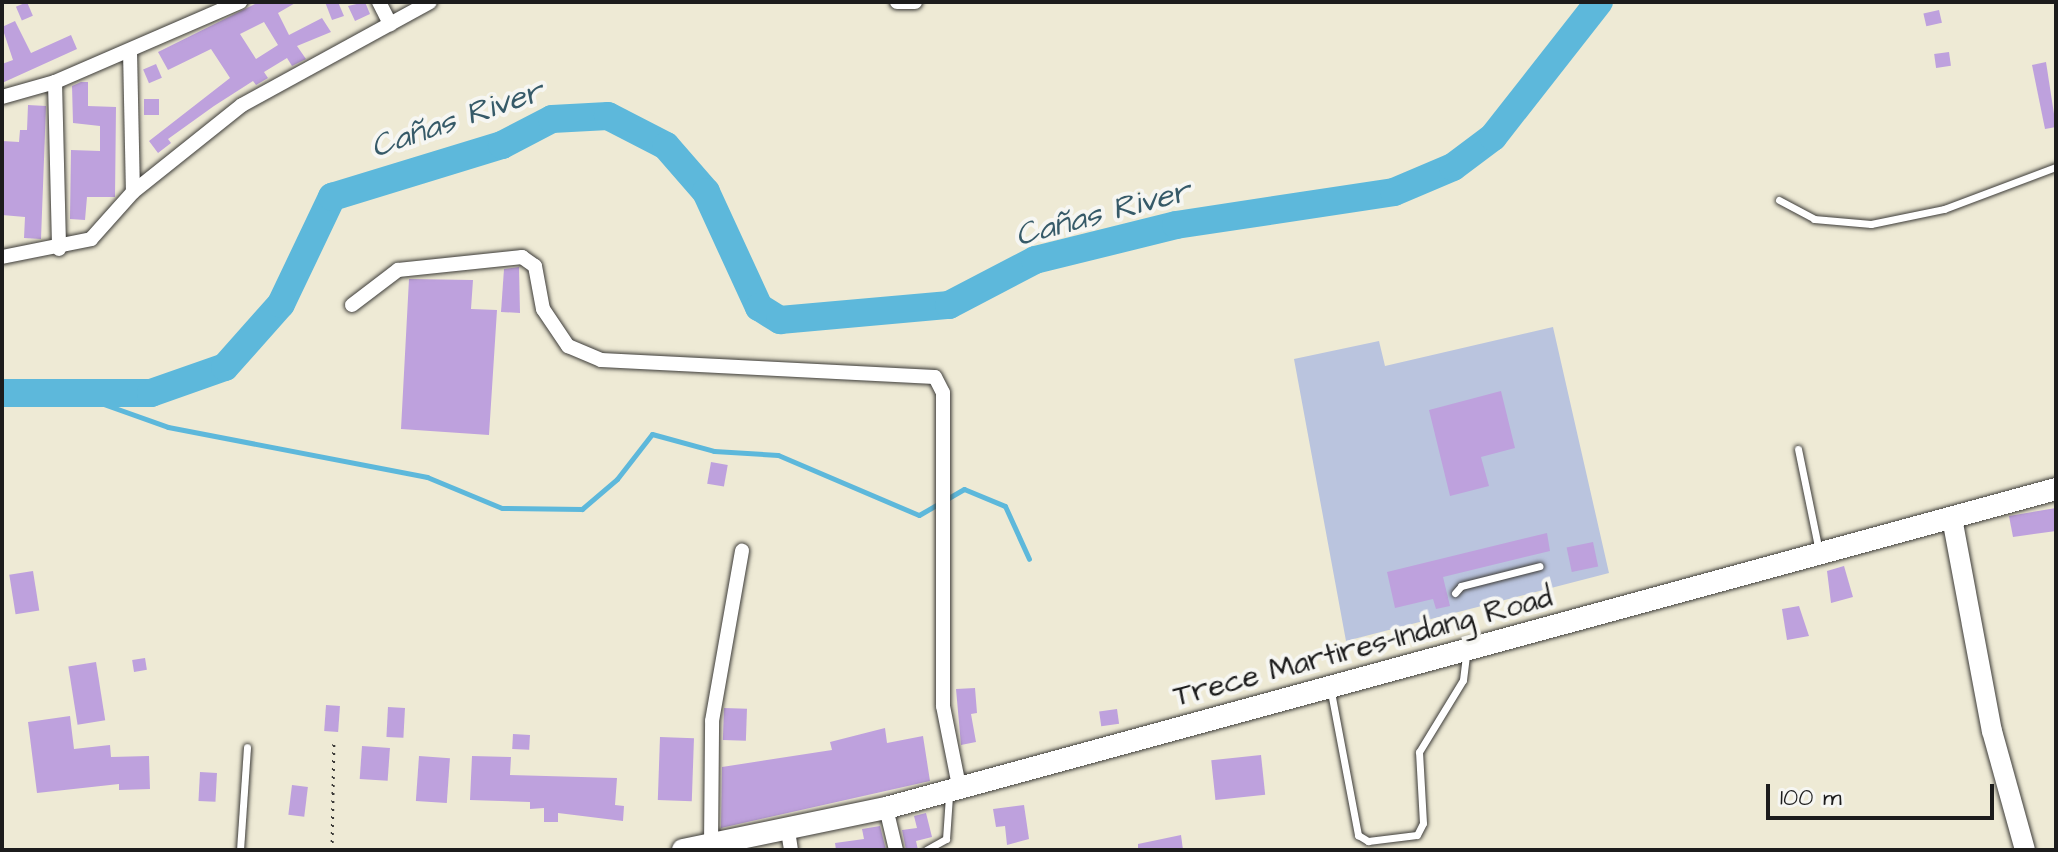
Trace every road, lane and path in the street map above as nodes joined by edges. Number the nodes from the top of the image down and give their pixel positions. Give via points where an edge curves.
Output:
1 (240, 2) edge
2 (379, 2) edge
3 (430, 2) edge
4 (897, 2) edge
5 (915, 2) edge
6 (390, 24) junction
7 (130, 51) junction
8 (55, 82) junction
9 (2, 97) edge
10 (2056, 167) edge
11 (133, 192) junction
12 (1779, 200) dead end
13 (59, 249) junction
14 (2, 257) edge
15 (352, 305) dead end
16 (1798, 449) dead end
17 (2056, 489) edge
18 (1952, 518) junction
19 (742, 551) dead end
20 (1820, 553) junction
21 (1540, 566) dead end
22 (1455, 593) dead end
23 (1466, 648) junction
24 (1330, 686) junction
25 (334, 740) dead end
26 (247, 747) dead end
27 (954, 788) junction
28 (886, 808) junction
29 (790, 841) edge
30 (711, 846) junction
31 (240, 850) edge
32 (332, 850) edge
33 (683, 850) edge
34 (896, 850) edge
35 (926, 850) edge
36 (2025, 850) edge

1 - 7 street
2 - 6 street
3 - 6 street
4 - 5 street
6 - 11 street via 242,105
7 - 8 street
7 - 11 street
8 - 9 street
8 - 13 street
10 - 12 lane via 1944,209 1871,224 1814,219
11 - 13 street via 91,239
13 - 14 street
15 - 27 street via 398,270 522,257 535,266 543,309 568,346 601,360 935,377 943,393 943,706
16 - 20 lane
17 - 18 main road, Trece Martires-Indang Road
18 - 20 main road, Trece Martires-Indang Road
18 - 36 street via 1992,731
19 - 30 street via 712,721
20 - 23 main road, Trece Martires-Indang Road
21 - 22 lane via 1461,586
23 - 24 main road, Trece Martires-Indang Road
23 - 24 lane via 1463,680 1417,760 1423,823 1417,835 1368,841 1358,835
24 - 27 main road, Trece Martires-Indang Road
25 - 32 path
26 - 31 lane
27 - 28 main road, Trece Martires-Indang Road
27 - 35 lane via 946,839
28 - 29 main road, Trece Martires-Indang Road
28 - 34 street
29 - 30 main road, Trece Martires-Indang Road
30 - 33 main road, Trece Martires-Indang Road

